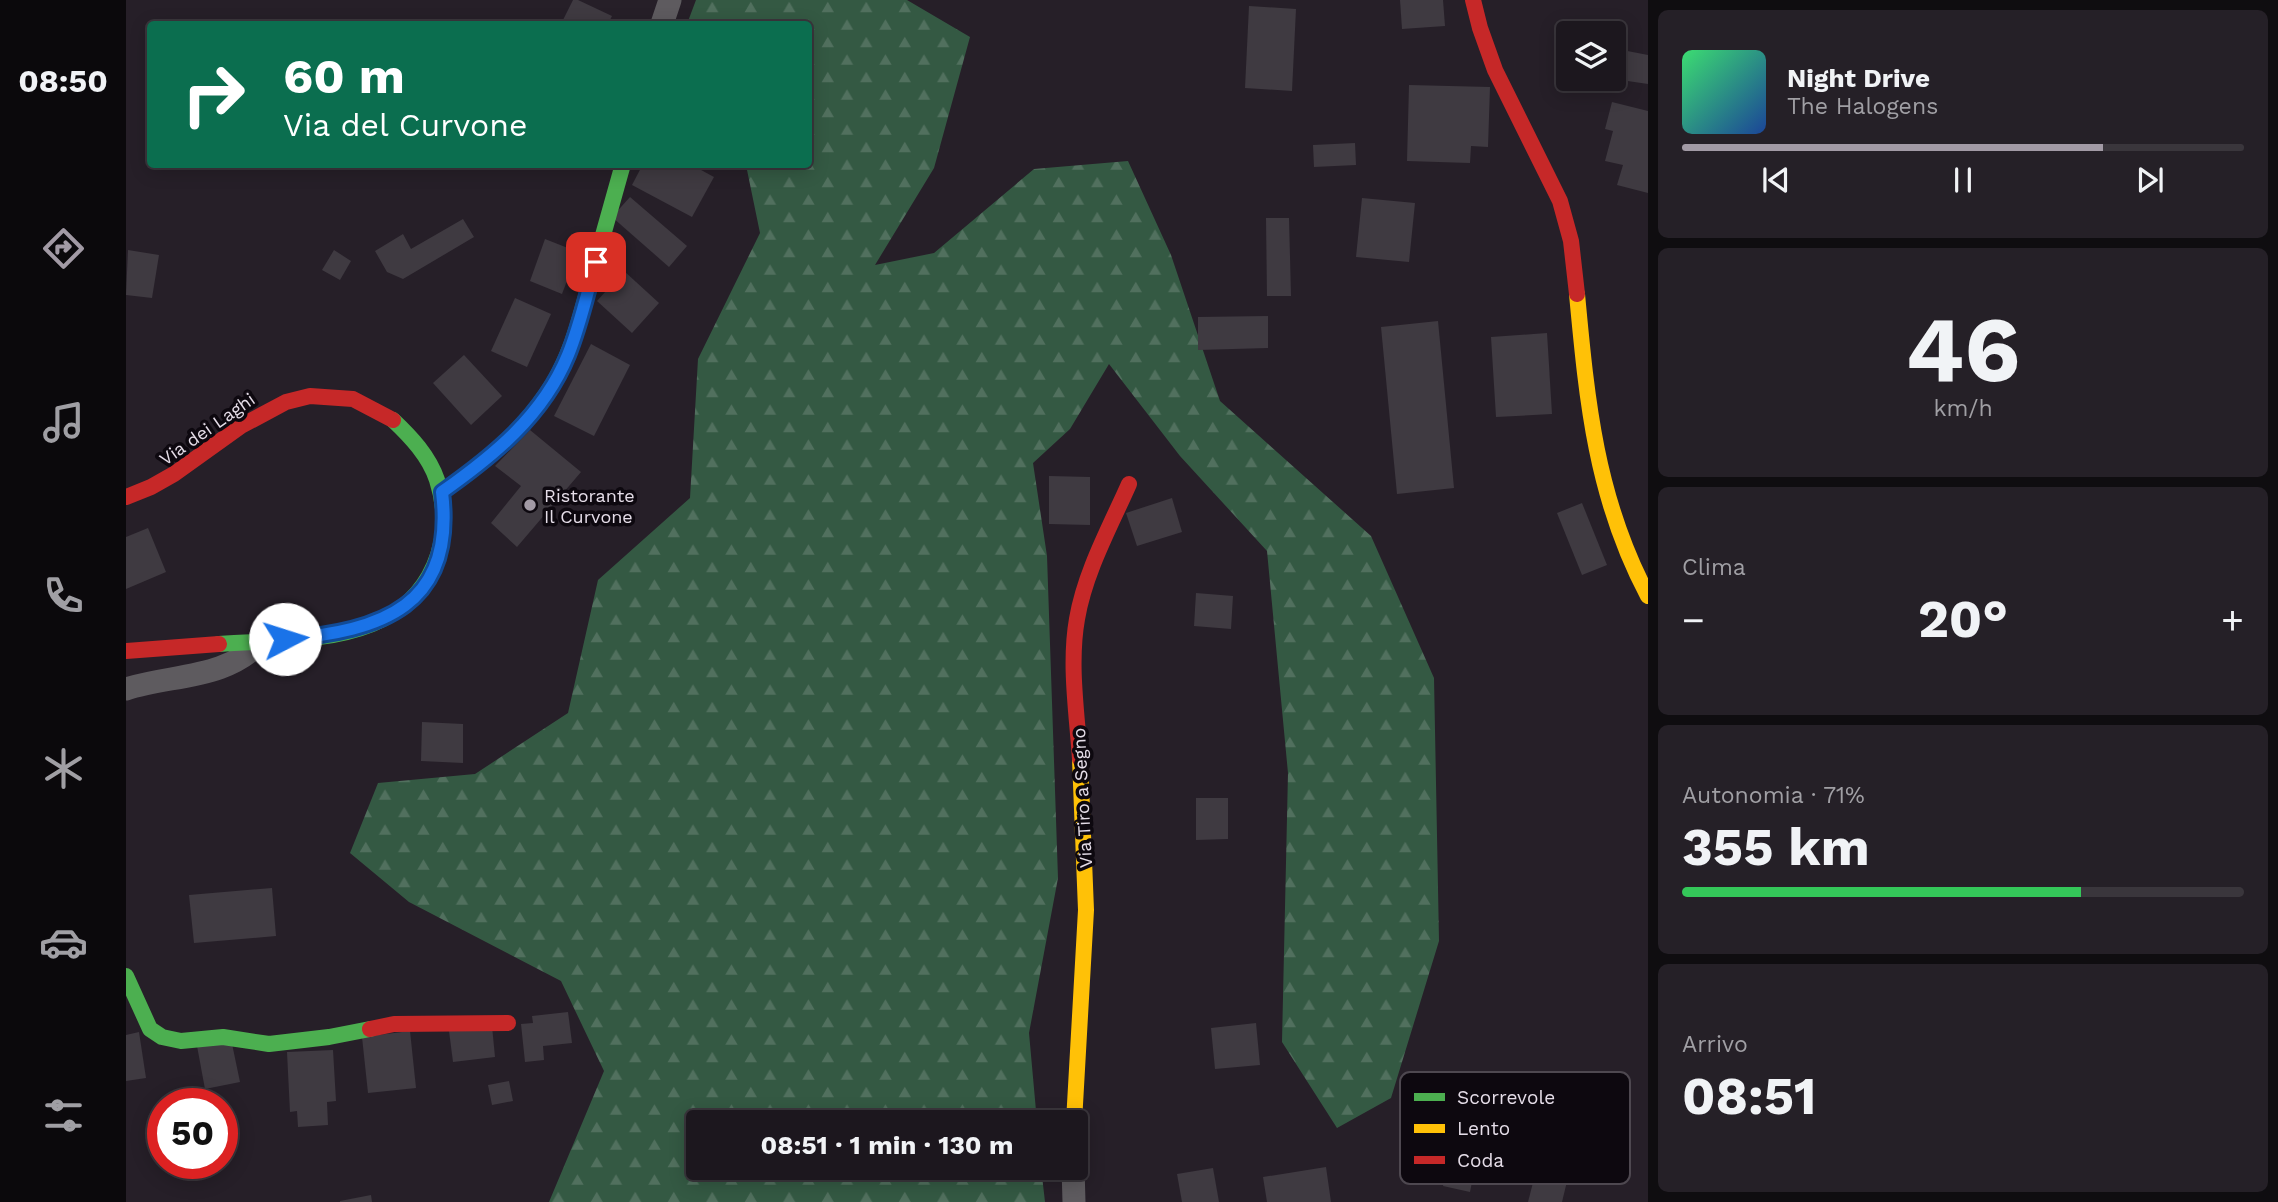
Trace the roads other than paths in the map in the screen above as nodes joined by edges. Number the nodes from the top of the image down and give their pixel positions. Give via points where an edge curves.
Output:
1 (670, 0) edge
2 (1473, 0) edge
3 (663, 21) edge
4 (622, 168) edge
5 (1129, 484) dead end
6 (442, 492) junction
7 (126, 497) edge
8 (1648, 596) edge
9 (262, 640) junction
10 (126, 651) edge
11 (126, 690) edge
12 (126, 976) edge
13 (508, 1023) dead end
14 (1075, 1110) edge
15 (1073, 1180) edge
16 (1074, 1202) edge

1 - 3 street
2 - 8 street via 1493,65 1550,174 1565,216 1598,463 1621,540
4 - 6 street via 561,371 536,410 512,436
5 - 14 street, Via Tiro a Segno via 1088,578 1075,639 1086,909
6 - 7 street, Via dei Laghi via 424,452 400,423 372,406 325,395 269,408 179,474
6 - 9 street, Via dei Laghi via 444,533 437,565 412,600 382,620 350,631
9 - 10 street, Via dei Laghi
9 - 11 street via 233,663
12 - 13 street via 150,1029 181,1041 223,1037 269,1044 394,1024
15 - 16 street

